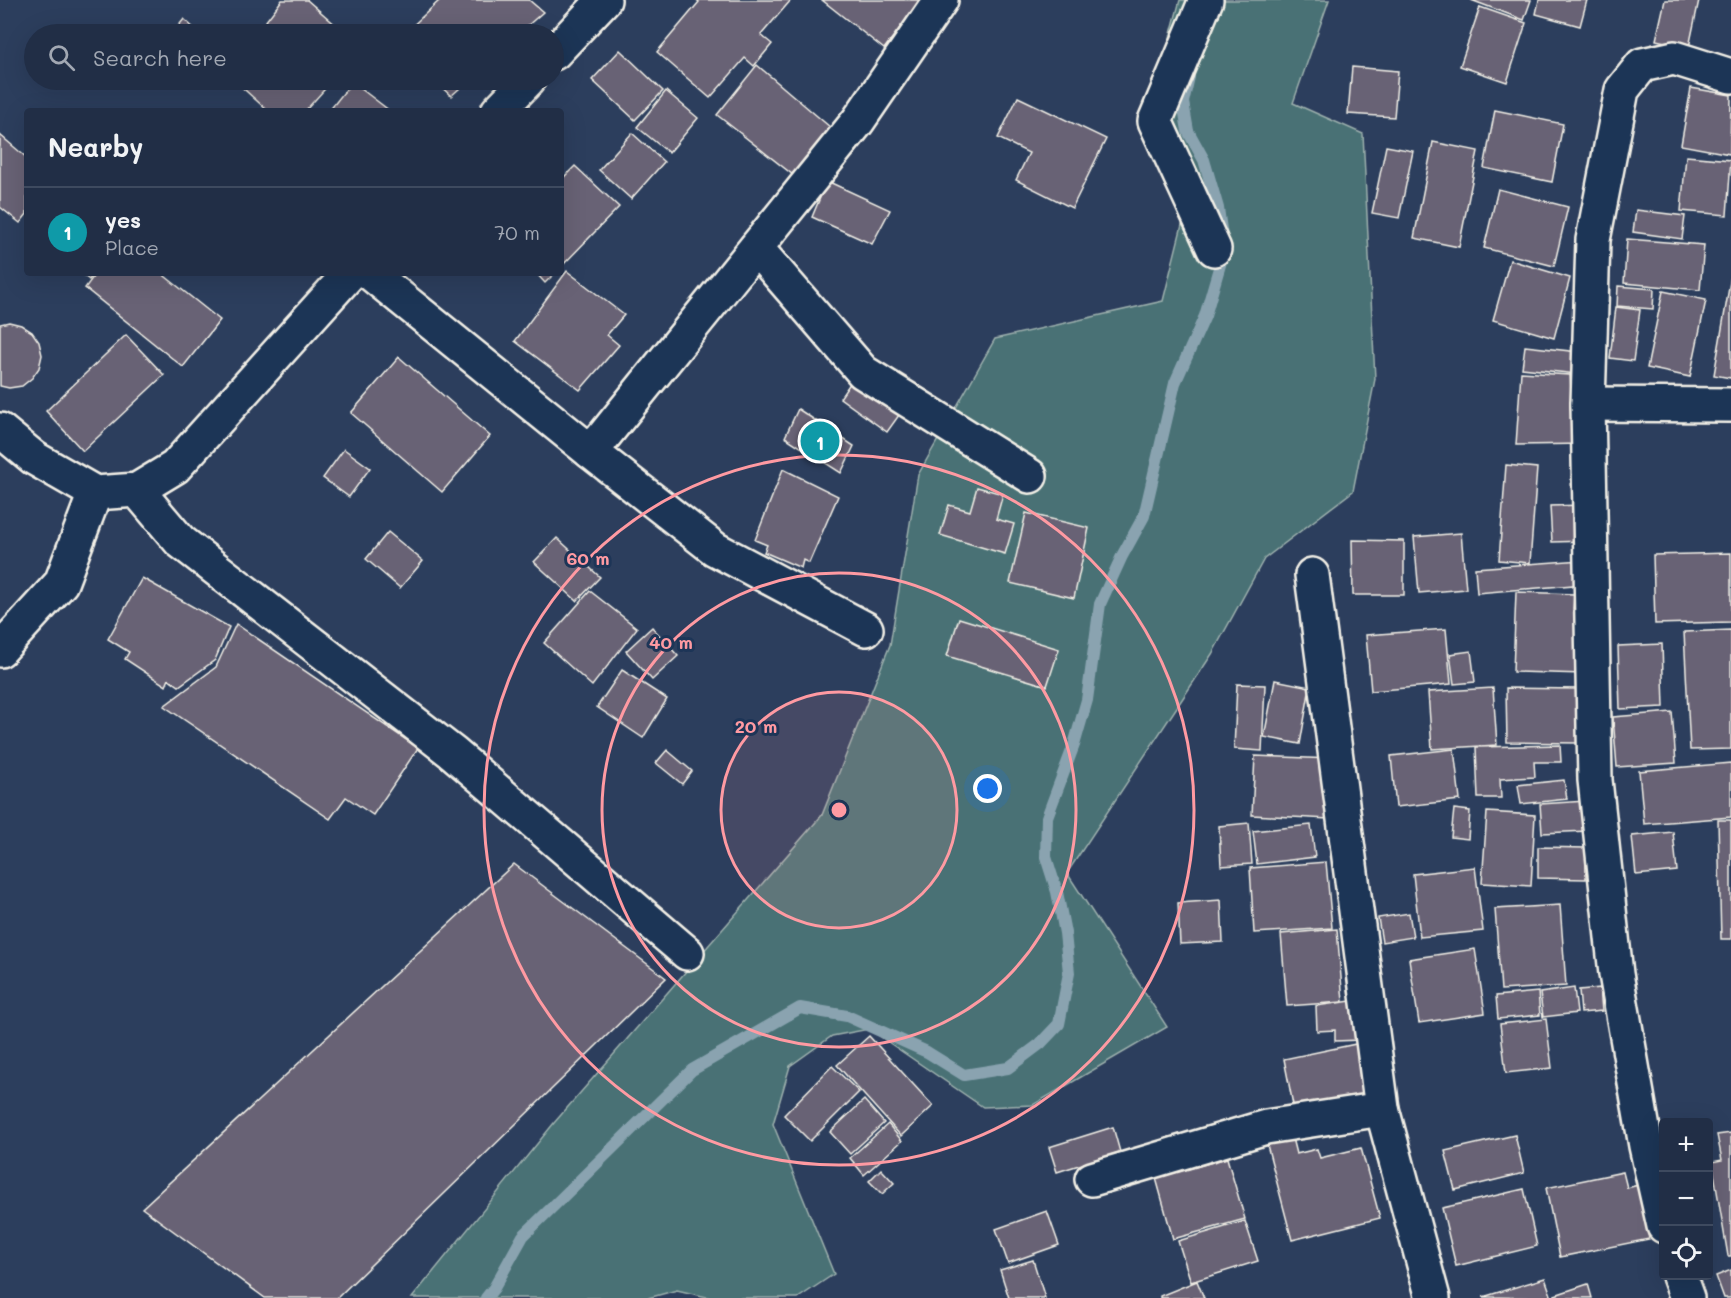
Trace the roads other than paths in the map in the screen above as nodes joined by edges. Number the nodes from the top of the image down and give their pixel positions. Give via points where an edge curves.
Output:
1 (604, 0) edge
2 (941, 0) edge
3 (1206, 0) edge
4 (564, 42) edge
5 (1731, 76) edge
6 (518, 90) edge
7 (501, 108) edge
8 (756, 248) junction
9 (1214, 249) dead end
10 (347, 276) edge
11 (373, 276) edge
12 (1588, 404) junction
13 (1731, 405) edge
14 (0, 430) edge
15 (591, 452) junction
16 (1030, 476) dead end
17 (137, 490) junction
18 (95, 493) junction
19 (1312, 575) dead end
20 (866, 628) dead end
21 (0, 650) edge
22 (687, 953) dead end
23 (1382, 1109) junction
24 (1092, 1179) dead end
25 (1659, 1204) edge
26 (1681, 1280) edge
27 (1433, 1298) edge
28 (1686, 1298) edge

1 - 4 street
2 - 8 street via 858,121
3 - 9 street via 1155,121
5 - 12 street via 1674,58 1642,65 1622,90 1593,240
6 - 7 street
8 - 15 street
8 - 16 street via 863,372
10 - 17 street via 175,467
11 - 15 street
12 - 13 street
12 - 25 street via 1596,780 1616,974
14 - 18 street via 34,459
15 - 20 street via 715,549
17 - 18 street
17 - 22 street via 180,541 453,753
18 - 21 street via 61,583
19 - 23 street
23 - 24 street via 1266,1127
23 - 27 street
26 - 28 street

